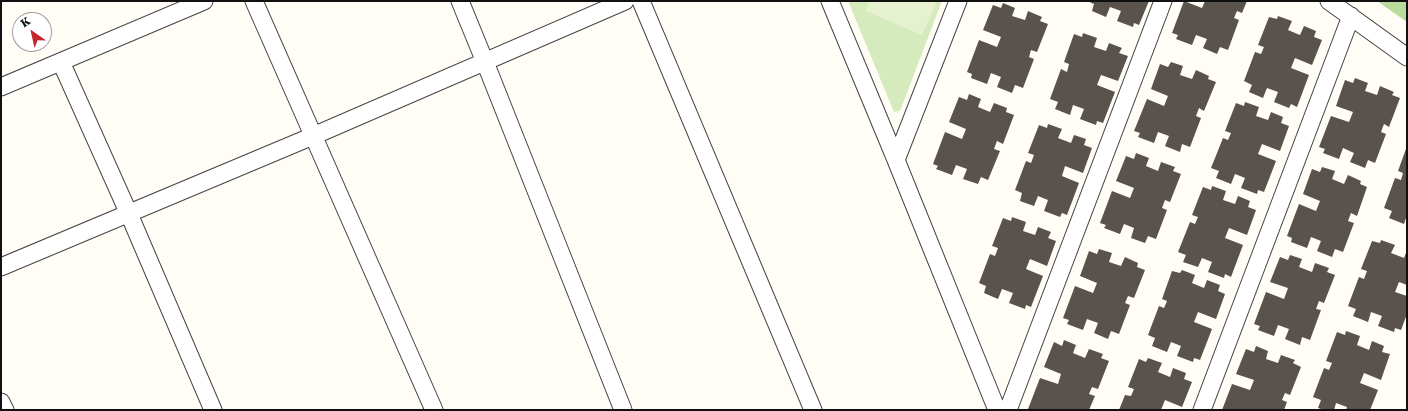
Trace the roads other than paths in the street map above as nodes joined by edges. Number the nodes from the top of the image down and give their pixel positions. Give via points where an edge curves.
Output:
1 (204, 1) edge
2 (254, 1) edge
3 (460, 1) edge
4 (625, 1) edge
5 (641, 1) edge
6 (830, 1) edge
7 (958, 1) edge
8 (1163, 1) edge
9 (1329, 1) edge
10 (1351, 16) junction
11 (1407, 57) edge
12 (61, 62) junction
13 (485, 62) junction
14 (1, 87) edge
15 (313, 136) junction
16 (896, 160) junction
17 (129, 214) junction
18 (1, 267) edge
19 (1, 402) edge
20 (5, 410) edge
21 (213, 410) edge
22 (434, 410) edge
23 (623, 410) edge
24 (813, 410) edge
25 (997, 410) edge
26 (1008, 410) edge
27 (1202, 410) edge

1 - 12 street
2 - 15 street
3 - 13 street
4 - 13 street
5 - 24 street
6 - 16 street
7 - 16 street
8 - 26 street
9 - 10 street
10 - 11 street
10 - 27 street
12 - 14 street
12 - 17 street
13 - 15 street
13 - 23 street
15 - 17 street
15 - 22 street
16 - 25 street
17 - 18 street
17 - 21 street
19 - 20 street

